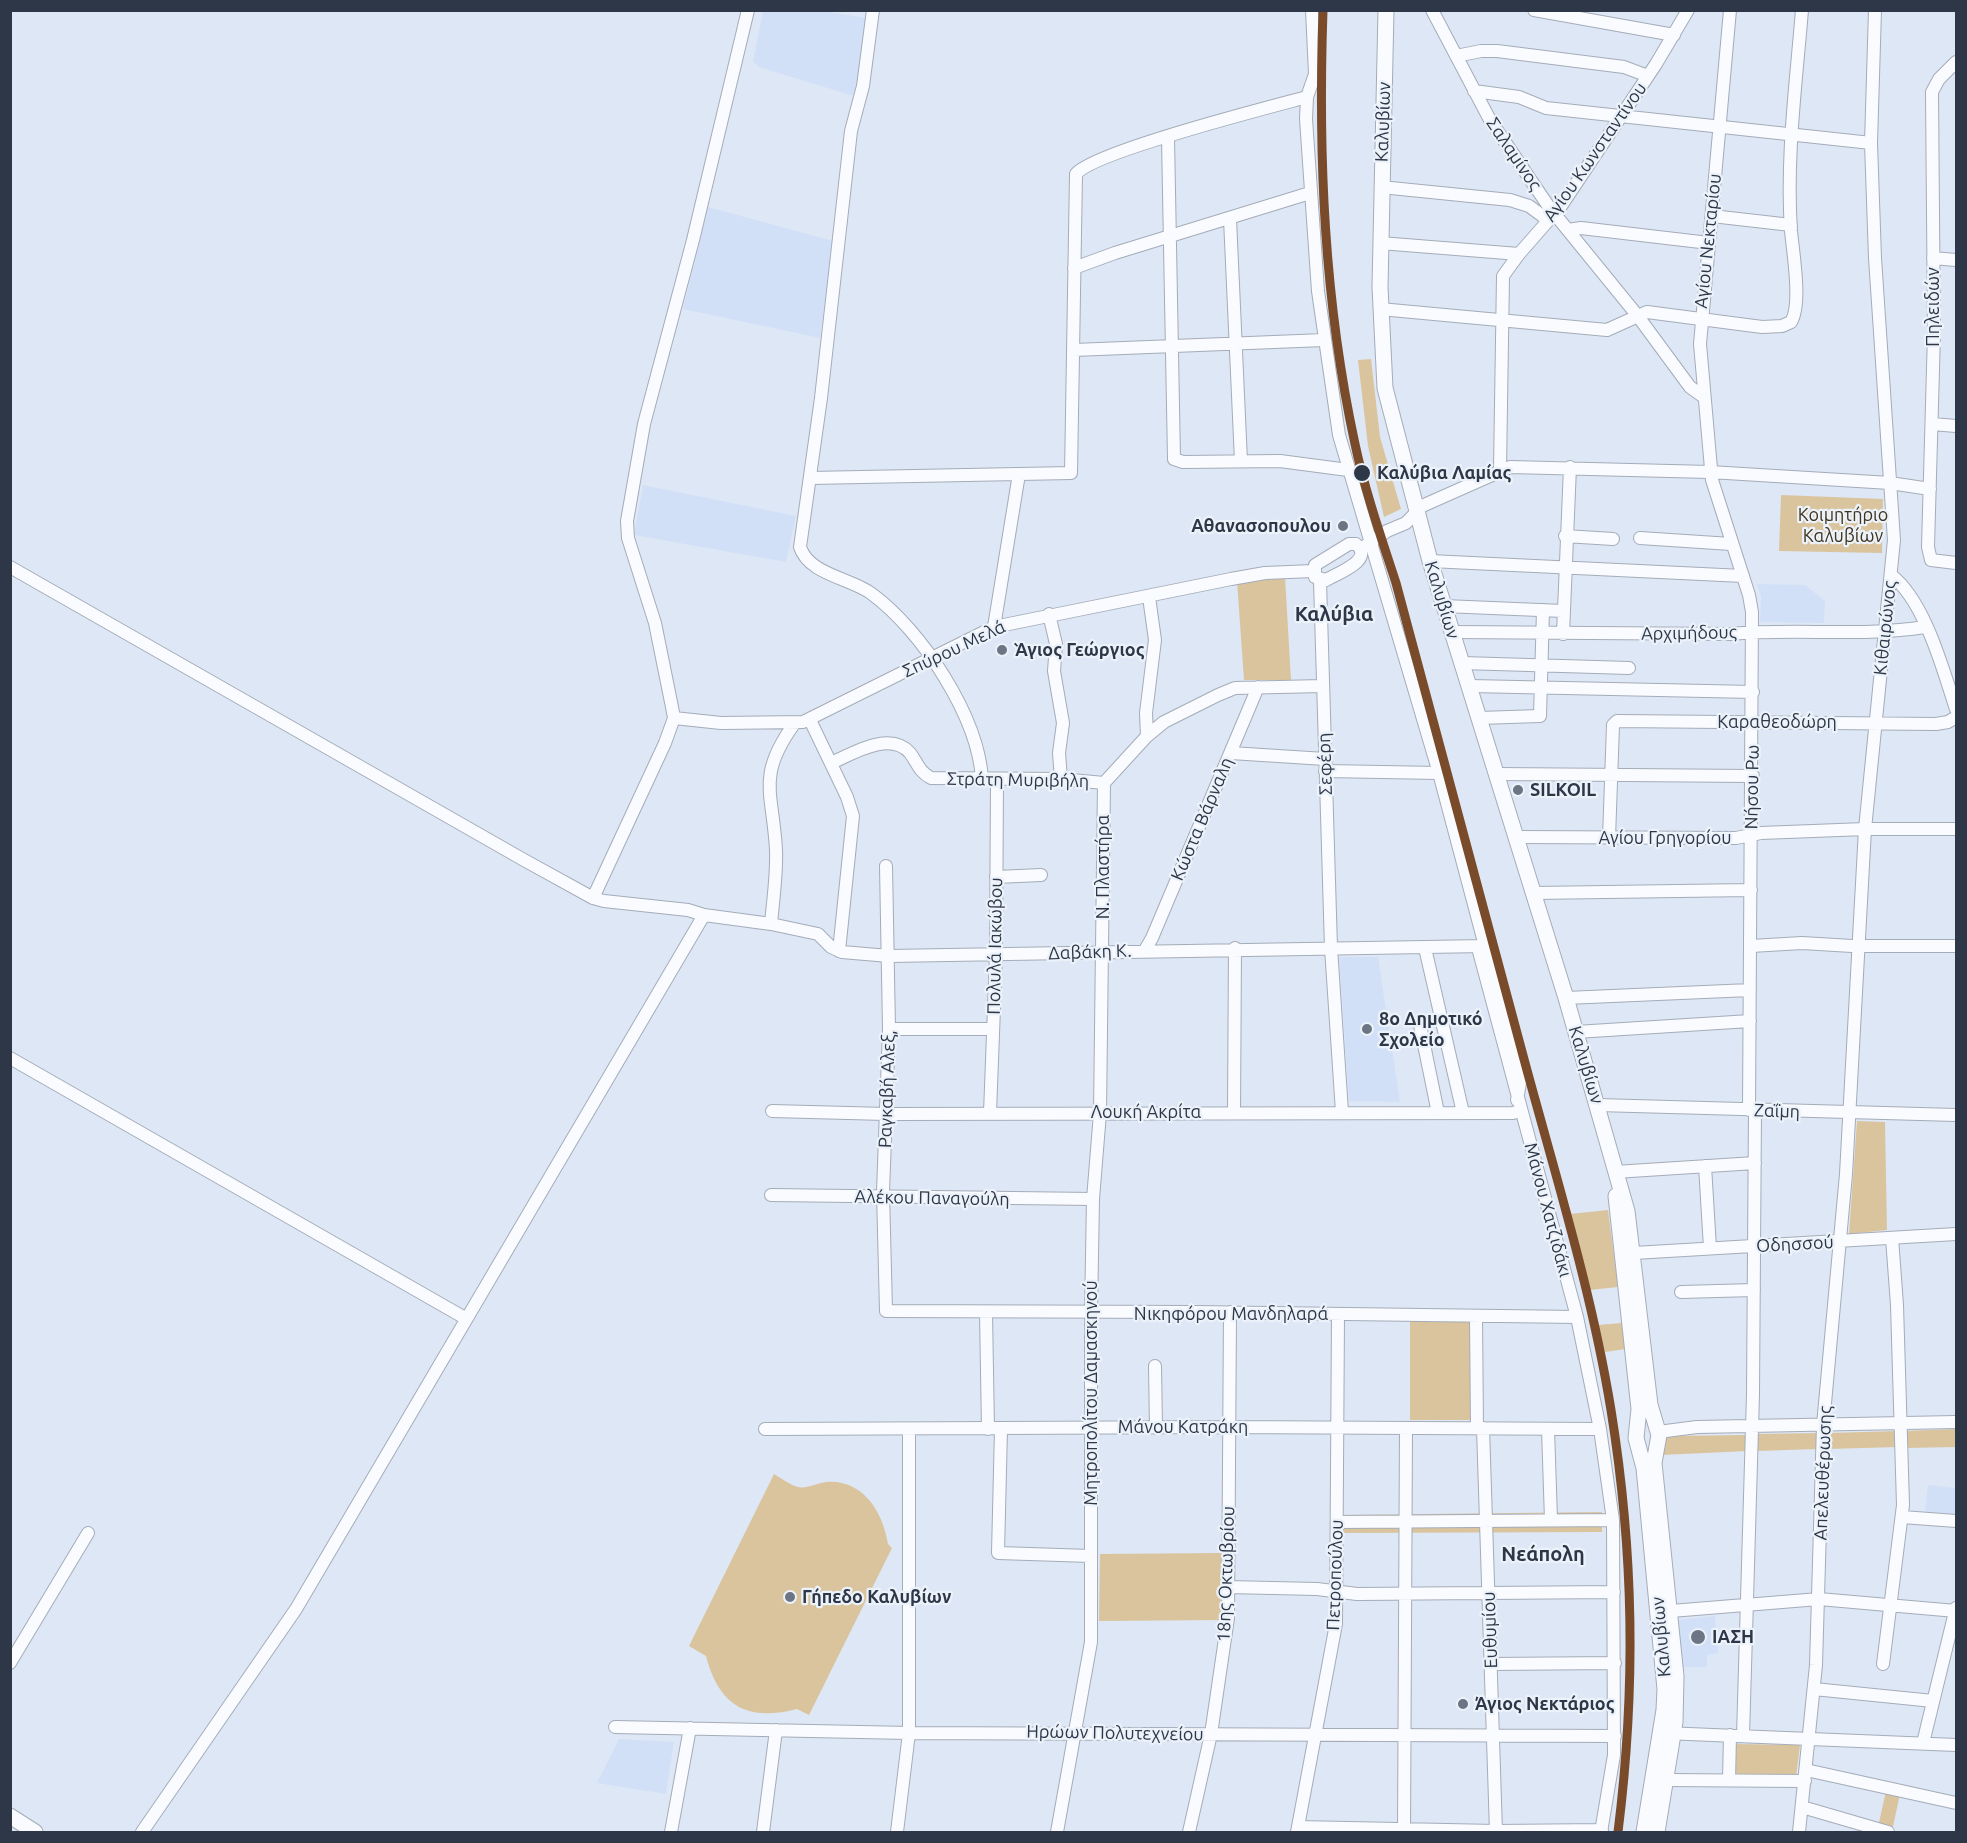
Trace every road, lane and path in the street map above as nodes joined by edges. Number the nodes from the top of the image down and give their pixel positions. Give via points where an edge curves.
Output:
1 (748, 10) edge
2 (873, 10) edge
3 (1312, 10) edge
4 (1386, 10) edge
5 (1432, 10) edge
6 (1534, 10) edge
7 (1688, 10) edge
8 (1730, 10) edge
9 (1802, 10) edge
10 (1875, 10) edge
11 (1674, 35) junction
12 (1456, 56) junction
13 (1956, 62) edge
14 (1648, 76) junction
15 (1474, 91) junction
16 (1307, 97) junction
17 (1621, 118) junction
18 (1718, 127) junction
19 (1791, 134) junction
20 (1168, 138) junction
21 (1871, 143) junction
22 (1381, 187) junction
23 (1310, 193) junction
24 (1712, 216) junction
25 (1551, 217) junction
26 (1230, 219) junction
27 (1791, 225) junction
28 (1568, 230) junction
29 (1170, 237) junction
30 (1380, 243) junction
31 (1709, 243) junction
32 (1519, 254) junction
33 (1933, 258) junction
34 (1956, 260) edge
35 (1074, 268) junction
36 (1380, 309) junction
37 (1637, 315) junction
38 (1701, 318) junction
39 (1502, 320) junction
40 (1324, 340) junction
41 (1236, 345) junction
42 (1170, 348) junction
43 (1074, 350) junction
44 (1704, 397) junction
45 (1932, 424) junction
46 (1956, 426) edge
47 (1241, 461) junction
48 (1570, 467) junction
49 (1348, 470) junction
50 (1500, 470) junction
51 (1710, 472) junction
52 (1019, 474) junction
53 (810, 478) junction
54 (1890, 483) junction
55 (1930, 489) junction
56 (1416, 511) junction
57 (1565, 536) junction
58 (1641, 538) dead end
59 (1613, 539) dead end
60 (1731, 544) junction
61 (1365, 546) junction
62 (1430, 561) junction
63 (1956, 563) edge
64 (10, 567) edge
65 (1564, 567) junction
66 (1316, 576) junction
67 (1743, 576) junction
68 (1892, 576) junction
69 (1149, 597) junction
70 (1444, 606) junction
71 (1543, 609) junction
72 (1563, 611) junction
73 (1049, 614) junction
74 (994, 627) junction
75 (1925, 627) junction
76 (1452, 632) junction
77 (1752, 632) junction
78 (1885, 632) junction
79 (1541, 633) junction
80 (1563, 634) junction
81 (930, 659) junction
82 (1462, 663) junction
83 (1541, 666) junction
84 (1629, 668) dead end
85 (1323, 686) junction
86 (1470, 686) junction
87 (1258, 687) junction
88 (1541, 687) junction
89 (1753, 692) junction
90 (1956, 709) edge
91 (1956, 717) edge
92 (674, 718) junction
93 (1479, 718) junction
94 (810, 720) junction
95 (1753, 721) junction
96 (794, 724) junction
97 (1875, 724) junction
98 (1147, 736) junction
99 (1230, 753) junction
100 (831, 763) junction
101 (1325, 765) junction
102 (1439, 773) junction
103 (1497, 774) junction
104 (1610, 775) junction
105 (1753, 776) junction
106 (1061, 779) junction
107 (982, 780) junction
108 (997, 780) junction
109 (1104, 783) junction
110 (1866, 829) junction
111 (1956, 829) edge
112 (1752, 836) junction
113 (1516, 837) junction
114 (1609, 838) junction
115 (886, 866) dead end
116 (1041, 875) dead end
117 (996, 877) junction
118 (1751, 890) junction
119 (1533, 893) junction
120 (593, 898) junction
121 (704, 915) junction
122 (771, 924) junction
123 (1956, 945) edge
124 (1751, 946) junction
125 (1857, 946) junction
126 (1481, 947) junction
127 (1235, 948) junction
128 (1331, 948) junction
129 (1425, 948) junction
130 (1145, 950) junction
131 (839, 951) junction
132 (1103, 952) junction
133 (996, 955) junction
134 (889, 956) junction
135 (1750, 990) junction
136 (1566, 998) junction
137 (1750, 1021) junction
138 (1420, 1025) dead end
139 (889, 1029) junction
140 (993, 1029) junction
141 (1576, 1032) junction
142 (10, 1058) edge
143 (1519, 1105) junction
144 (1598, 1105) junction
145 (1752, 1110) junction
146 (772, 1111) dead end
147 (1234, 1112) junction
148 (1342, 1112) junction
149 (990, 1113) junction
150 (1100, 1113) junction
151 (1438, 1113) junction
152 (1463, 1113) junction
153 (1850, 1113) junction
154 (886, 1114) junction
155 (1956, 1115) edge
156 (1755, 1163) junction
157 (1705, 1166) junction
158 (1615, 1172) junction
159 (771, 1195) dead end
160 (884, 1198) junction
161 (1093, 1199) junction
162 (1956, 1234) edge
163 (1892, 1238) junction
164 (1840, 1241) junction
165 (1754, 1246) junction
166 (1710, 1248) junction
167 (1634, 1253) junction
168 (1754, 1290) junction
169 (1681, 1292) dead end
170 (886, 1311) joint
171 (1230, 1312) junction
172 (986, 1313) junction
173 (1091, 1313) junction
174 (1338, 1314) junction
175 (1476, 1317) junction
176 (1577, 1317) junction
177 (465, 1318) junction
178 (1155, 1366) dead end
179 (1956, 1422) edge
180 (1901, 1424) junction
181 (1824, 1425) junction
182 (1752, 1426) junction
183 (1229, 1427) junction
184 (1091, 1428) junction
185 (1156, 1428) junction
186 (1339, 1428) junction
187 (1406, 1428) junction
188 (1480, 1428) junction
189 (765, 1429) dead end
190 (909, 1429) junction
191 (988, 1429) junction
192 (1001, 1429) junction
193 (1548, 1429) junction
194 (1600, 1429) junction
195 (1657, 1435) junction
196 (1637, 1437) junction
197 (1902, 1517) junction
198 (1551, 1520) junction
199 (1613, 1520) junction
200 (1486, 1521) junction
201 (1956, 1521) edge
202 (1337, 1522) junction
203 (1406, 1522) junction
204 (88, 1533) dead end
205 (1091, 1556) junction
206 (1228, 1587) junction
207 (1337, 1592) junction
208 (1614, 1592) junction
209 (1406, 1593) junction
210 (1488, 1593) junction
211 (1819, 1599) junction
212 (1747, 1604) junction
213 (1892, 1605) junction
214 (1956, 1610) edge
215 (1671, 1611) junction
216 (10, 1663) edge
217 (1615, 1664) junction
218 (1883, 1664) dead end
219 (1491, 1665) junction
220 (1814, 1689) junction
221 (1933, 1701) junction
222 (615, 1727) dead end
223 (690, 1728) junction
224 (776, 1730) junction
225 (1076, 1732) junction
226 (909, 1733) junction
227 (1667, 1733) junction
228 (1211, 1734) junction
229 (1316, 1734) junction
230 (1406, 1734) junction
231 (1494, 1735) junction
232 (1615, 1736) junction
233 (1737, 1736) junction
234 (1809, 1738) junction
235 (1923, 1743) junction
236 (1956, 1745) edge
237 (1805, 1775) junction
238 (1666, 1780) junction
239 (1729, 1780) junction
240 (1956, 1803) edge
241 (1802, 1808) junction
242 (10, 1816) edge
243 (1850, 1827) edge
244 (1298, 1830) edge
245 (1405, 1831) edge
246 (1602, 1831) edge
247 (1496, 1832) edge
248 (34, 1833) edge
249 (142, 1833) edge
250 (671, 1833) edge
251 (763, 1833) edge
252 (897, 1833) edge
253 (1057, 1833) edge
254 (1189, 1833) edge
255 (1644, 1833) edge
256 (1657, 1833) edge
257 (1799, 1833) edge
258 (1888, 1833) edge

1 - 92 street via 644,424 627,520 627,532 655,622
2 - 53 street via 863,86 851,131
3 - 16 street, Μάνου Χατζιδάκι via 1315,74
4 - 22 main road, Καλυβίων
5 - 12 street, Σαλαμίνος
6 - 11 street
7 - 11 street, Αγίου Κωνσταντίνου
8 - 18 street, Αγίου Νεκταρίου
9 - 19 street
10 - 21 street, Κιθαιρώνος
11 - 14 street, Αγίου Κωνσταντίνου
12 - 14 street via 1497,51 1624,67
12 - 15 street, Σαλαμίνος
13 - 33 street, Πηλειδών via 1932,92
14 - 17 street, Αγίου Κωνσταντίνου
15 - 17 street via 1520,97 1546,108
15 - 25 street, Σαλαμίνος
16 - 20 street
16 - 23 street, Μάνου Χατζιδάκι
17 - 18 street
17 - 25 street, Αγίου Κωνσταντίνου
18 - 19 street
18 - 24 street, Αγίου Νεκταρίου
19 - 21 street
19 - 27 street
20 - 29 street
20 - 35 street via 1088,165 1075,177
21 - 54 street, Κιθαιρώνος
22 - 25 street via 1510,200
22 - 30 main road, Καλυβίων
23 - 26 street
23 - 40 street, Μάνου Χατζιδάκι
24 - 27 street
24 - 31 street, Αγίου Νεκταρίου
25 - 28 street, Σαλαμίνος
25 - 32 street, Αγίου Κωνσταντίνου
26 - 29 street
26 - 41 street
27 - 38 street via 1796,305 1791,322 1762,327
28 - 31 street via 1581,228
28 - 37 street, Σαλαμίνος
29 - 35 street
29 - 42 street
30 - 32 street
30 - 36 main road, Καλυβίων
31 - 38 street, Αγίου Νεκταρίου
32 - 39 street, Αγίου Κωνσταντίνου via 1503,276
33 - 34 street
33 - 45 street, Πηλειδών
35 - 43 street
36 - 39 street
36 - 56 main road, Καλυβίων via 1385,388
37 - 38 street via 1647,312
37 - 39 street via 1609,330
37 - 44 street, Σαλαμίνος via 1690,387
38 - 44 street, Αγίου Νεκταρίου
39 - 50 street, Αγίου Κωνσταντίνου
40 - 41 street
40 - 49 street, Μάνου Χατζιδάκι via 1334,413
41 - 42 street
41 - 47 street
42 - 43 street
42 - 47 street via 1173,456 1183,462
43 - 52 street via 1071,473
44 - 51 street, Αγίου Νεκταρίου
45 - 46 street
45 - 55 street, Πηλειδών
47 - 49 street via 1280,461
48 - 50 street
48 - 51 street
48 - 57 street
49 - 61 street, Μάνου Χατζιδάκι
50 - 56 street
51 - 54 street
51 - 60 street, Νήσου Ρω
52 - 53 street
52 - 74 street
53 - 81 street via 801,551 822,570 868,591 909,627
54 - 55 street
54 - 68 street, Κιθαιρώνος via 1894,527
55 - 63 street, Πηλειδών via 1931,560
56 - 61 street via 1406,523
56 - 62 main road, Καλυβίων
57 - 59 street
57 - 65 street
58 - 60 street
60 - 67 street, Νήσου Ρω
61 - 66 street, Σπύρου Μελά via 1359,561 1326,580
61 - 66 street via 1349,544 1317,563
61 - 102 street, Μάνου Χατζιδάκι
62 - 65 street
62 - 70 main road, Καλυβίων
64 - 120 street
65 - 67 street
65 - 72 street
66 - 69 street, Σπύρου Μελά via 1242,577
66 - 85 street, Σεφέρη
67 - 77 street, Νήσου Ρω via 1751,603
68 - 75 street via 1909,595
68 - 78 street, Κιθαιρώνος
69 - 73 street, Σπύρου Μελά
69 - 98 street via 1155,640
70 - 71 street
70 - 76 main road, Καλυβίων
71 - 72 street
71 - 79 street
72 - 80 street
73 - 74 street, Σπύρου Μελά
73 - 106 street via 1063,723
74 - 81 street, Σπύρου Μελά
75 - 78 street, Αρχιμήδους
75 - 90 street
76 - 79 street, Αρχιμήδους
76 - 82 main road, Καλυβίων
77 - 78 street, Αρχιμήδους
77 - 80 street, Αρχιμήδους
77 - 89 street, Νήσου Ρω
78 - 97 street, Κιθαιρώνος
79 - 80 street, Αρχιμήδους
79 - 83 street
81 - 94 street, Σπύρου Μελά
81 - 107 street via 972,731
82 - 83 street
82 - 86 main road, Καλυβίων
83 - 84 street
83 - 88 street
85 - 87 street, Στράτη Μυριβήλη
85 - 101 street, Σεφέρη
86 - 88 street
86 - 93 main road, Καλυβίων
87 - 98 street, Στράτη Μυριβήλη via 1227,692 1181,713
87 - 99 street, Κώστα Βάρναλη
88 - 89 street
88 - 93 street via 1539,717
89 - 95 street, Νήσου Ρω
91 - 97 street, Καραθεοδώρη via 1943,724
92 - 96 street, Σπύρου Μελά
92 - 120 street
93 - 103 main road, Καλυβίων
94 - 96 street, Σπύρου Μελά
94 - 100 street
95 - 97 street, Καραθεοδώρη
95 - 104 street, Καραθεοδώρη via 1617,721 1613,725
95 - 105 street, Νήσου Ρω
96 - 122 street via 772,760 770,804 776,848
97 - 110 street, Κιθαιρώνος
98 - 109 street, Στράτη Μυριβήλη
99 - 101 street
99 - 130 street, Κώστα Βάρναλη
100 - 107 street, Στράτη Μυριβήλη via 888,742 902,747 930,778
100 - 131 street via 853,816
101 - 102 street
101 - 128 street, Σεφέρη
102 - 126 street, Μάνου Χατζιδάκι
103 - 104 street
103 - 113 main road, Καλυβίων
104 - 105 street
104 - 114 street
105 - 112 street, Νήσου Ρω
106 - 108 street, Στράτη Μυριβήλη
106 - 109 street, Στράτη Μυριβήλη
107 - 108 street, Στράτη Μυριβήλη
108 - 117 street, Πολυλά Ιακώβου
109 - 132 street, Ν. Πλαστήρα
110 - 111 street, Αγίου Γρηγορίου
110 - 112 street, Αγίου Γρηγορίου
110 - 125 street, Κιθαιρώνος
112 - 114 street, Αγίου Γρηγορίου
112 - 118 street, Νήσου Ρω
113 - 114 street, Αγίου Γρηγορίου
113 - 119 main road, Καλυβίων
115 - 134 street, Ραγκαβή Αλεξ,
116 - 117 street
117 - 133 street, Πολυλά Ιακώβου
118 - 119 street
118 - 124 street, Νήσου Ρω
119 - 136 main road, Καλυβίων
120 - 121 street
121 - 122 street
121 - 177 street
122 - 131 street via 818,934
123 - 125 street
124 - 125 street via 1802,942
124 - 135 street, Νήσου Ρω
125 - 153 street, Κιθαιρώνος
126 - 129 street, Δαβάκη Κ.
126 - 143 street, Μάνου Χατζιδάκι
127 - 128 street, Δαβάκη Κ.
127 - 130 street, Δαβάκη Κ.
127 - 147 street
128 - 129 street, Δαβάκη Κ.
128 - 148 street, Σεφέρη
129 - 152 street
130 - 132 street, Δαβάκη Κ.
131 - 134 street, Δαβάκη Κ.
132 - 133 street, Δαβάκη Κ.
132 - 150 street, Μητροπολίτου Δαμασκηνού
133 - 134 street, Δαβάκη Κ.
133 - 140 street, Πολυλά Ιακώβου
134 - 139 street, Ραγκαβή Αλεξ,
135 - 136 street
135 - 137 street, Νήσου Ρω
136 - 141 main road, Καλυβίων
137 - 141 street
137 - 145 street, Νήσου Ρω
138 - 151 street
139 - 140 street
139 - 154 street, Ραγκαβή Αλεξ,
140 - 149 street, Πολυλά Ιακώβου
141 - 144 main road, Καλυβίων
142 - 177 street
143 - 152 street, Λουκή Ακρίτα via 1513,1113
143 - 176 street, Μάνου Χατζιδάκι
144 - 145 street, Ζαΐμη
144 - 158 main road, Καλυβίων
145 - 153 street, Ζαΐμη
145 - 156 street, Νήσου Ρω
146 - 154 street, Λουκή Ακρίτα
147 - 148 street, Λουκή Ακρίτα
147 - 150 street, Λουκή Ακρίτα
148 - 151 street, Λουκή Ακρίτα
149 - 150 street, Λουκή Ακρίτα
149 - 154 street, Λουκή Ακρίτα
150 - 161 street, Μητροπολίτου Δαμασκηνού
151 - 152 street, Λουκή Ακρίτα
153 - 155 street, Ζαΐμη
153 - 164 street, Απελευθέρωσης
154 - 160 street, Ραγκαβή Αλεξ,
156 - 157 street
156 - 165 street, Νήσου Ρω
157 - 158 street
157 - 166 street
158 - 167 main road, Καλυβίων
158 - 196 main road, Καλυβίων via 1639,1409
159 - 160 street, Αλέκου Παναγούλη
160 - 161 street, Αλέκου Παναγούλη
160 - 170 street, Ραγκαβή Αλεξ,
161 - 173 street, Μητροπολίτου Δαμασκηνού
162 - 163 street, Οδησσού
163 - 164 street, Οδησσού
163 - 180 street
164 - 165 street, Οδησσού
164 - 181 street, Απελευθέρωσης
165 - 166 street, Οδησσού
165 - 168 street, Νήσου Ρω
166 - 167 street, Οδησσού
167 - 195 main road, Καλυβίων via 1650,1405
168 - 169 street
168 - 182 street, Νήσου Ρω
170 - 172 street, Νικηφόρου Μανδηλαρά
171 - 173 street, Νικηφόρου Μανδηλαρά
171 - 174 street, Νικηφόρου Μανδηλαρά
171 - 183 street, 18ης Οκτωβρίου
172 - 173 street, Νικηφόρου Μανδηλαρά
172 - 191 street
173 - 184 street, Μητροπολίτου Δαμασκηνού
174 - 175 street, Νικηφόρου Μανδηλαρά
174 - 186 street, Πετροπούλου
175 - 176 street, Νικηφόρου Μανδηλαρά
175 - 188 street, Ευθυμίου
176 - 194 street, Μάνου Χατζιδάκι
177 - 249 street via 296,1609
178 - 185 street
179 - 180 street
180 - 181 street
180 - 197 street
181 - 182 street
181 - 211 street, Απελευθέρωσης
182 - 195 street via 1676,1428
182 - 212 street, Νήσου Ρω
183 - 185 street, Μάνου Κατράκη
183 - 186 street, Μάνου Κατράκη
183 - 206 street, 18ης Οκτωβρίου
184 - 185 street, Μάνου Κατράκη
184 - 192 street, Μάνου Κατράκη
184 - 205 street, Μητροπολίτου Δαμασκηνού
186 - 187 street, Μάνου Κατράκη
186 - 202 street, Πετροπούλου
187 - 188 street, Μάνου Κατράκη
187 - 203 street
188 - 193 street, Μάνου Κατράκη
188 - 200 street, Ευθυμίου
189 - 190 street, Μάνου Κατράκη
190 - 191 street, Μάνου Κατράκη
190 - 226 street
191 - 192 street, Μάνου Κατράκη
192 - 205 street via 998,1553
193 - 194 street, Μάνου Κατράκη
193 - 198 street
194 - 199 street, Μάνου Χατζιδάκι
195 - 196 main road via 1646,1425
195 - 215 main road, Καλυβίων via 1654,1463
196 - 227 main road, Καλυβίων via 1644,1468 1662,1640
197 - 201 street
197 - 213 street
198 - 199 street
198 - 200 street
199 - 208 street, Μάνου Χατζιδάκι
200 - 203 street
200 - 210 street, Ευθυμίου
202 - 203 street
202 - 207 street, Πετροπούλου
203 - 209 street
204 - 216 street
205 - 225 street, Μητροπολίτου Δαμασκηνού via 1091,1642
206 - 207 street
206 - 228 street, 18ης Οκτωβρίου via 1227,1629
207 - 209 street
207 - 229 street, Πετροπούλου via 1334,1635
208 - 210 street
208 - 217 street, Μάνου Χατζιδάκι
209 - 210 street
209 - 230 street
210 - 219 street, Ευθυμίου
211 - 212 street
211 - 213 street
211 - 220 street, Απελευθέρωσης
212 - 215 street
212 - 233 street, Νήσου Ρω
213 - 214 street
213 - 218 street
214 - 221 street
215 - 227 main road, Καλυβίων via 1676,1676
217 - 219 street
217 - 232 street, Μάνου Χατζιδάκι
219 - 231 street, Ευθυμίου
220 - 221 street
220 - 234 street, Απελευθέρωσης
221 - 235 street
222 - 223 street, Ηρώων Πολυτεχνείου
223 - 224 street, Ηρώων Πολυτεχνείου
223 - 250 street
224 - 226 street, Ηρώων Πολυτεχνείου
224 - 251 street
225 - 226 street, Ηρώων Πολυτεχνείου
225 - 228 street, Ηρώων Πολυτεχνείου
225 - 253 street, Μητροπολίτου Δαμασκηνού
226 - 252 street
227 - 233 street
227 - 238 main road, Καλυβίων
227 - 255 main road, Καλυβίων
228 - 229 street, Ηρώων Πολυτεχνείου
228 - 254 street, 18ης Οκτωβρίου
229 - 230 street, Ηρώων Πολυτεχνείου
229 - 244 street, Πετροπούλου
230 - 231 street, Ηρώων Πολυτεχνείου
230 - 245 street
231 - 232 street, Ηρώων Πολυτεχνείου
231 - 247 street, Ευθυμίου
232 - 246 street, Μάνου Χατζιδάκι
233 - 234 street
233 - 239 street, Νήσου Ρω
234 - 235 street
234 - 237 street, Απελευθέρωσης
235 - 236 street
237 - 239 street
237 - 240 street
237 - 241 street, Απελευθέρωσης
238 - 239 street
238 - 256 main road, Καλυβίων
241 - 243 street
241 - 257 street, Απελευθέρωσης
242 - 248 main road
243 - 258 street
244 - 245 street
245 - 247 street
246 - 247 street

